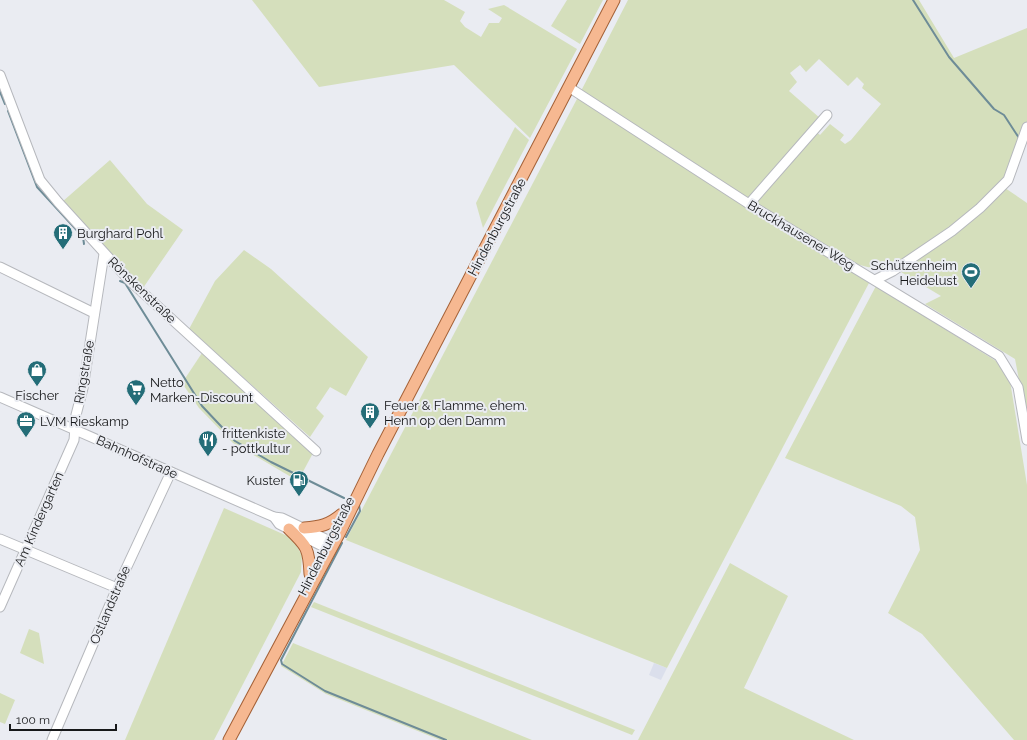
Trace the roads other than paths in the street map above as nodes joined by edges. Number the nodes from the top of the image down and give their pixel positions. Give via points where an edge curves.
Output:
1 (614, 0) edge
2 (0, 75) edge
3 (570, 88) junction
4 (827, 114) dead end
5 (1027, 127) edge
6 (749, 204) junction
7 (104, 254) junction
8 (0, 267) edge
9 (875, 280) junction
10 (94, 313) junction
11 (0, 397) edge
12 (74, 430) junction
13 (1027, 440) edge
14 (316, 451) dead end
15 (378, 454) junction
16 (171, 472) junction
17 (342, 514) junction
18 (274, 517) junction
19 (304, 528) junction
20 (288, 529) junction
21 (0, 540) edge
22 (329, 545) junction
23 (25, 550) junction
24 (310, 574) junction
25 (117, 588) junction
26 (0, 607) edge
27 (280, 642) junction
28 (52, 740) edge
29 (229, 740) edge

1 - 3 main road, Hindenburgstraße
2 - 7 street, Rönskenstraße via 40,180
3 - 6 street, Bruckhausener Weg
3 - 15 main road, Hindenburgstraße
4 - 6 street
5 - 9 street via 1008,180 952,231 894,272
6 - 9 street, Bruckhausener Weg
7 - 10 street, Ringstraße
7 - 14 street, Rönskenstraße via 130,281
8 - 10 street
9 - 13 street, Bruckhausener Weg via 999,356 1018,387
10 - 12 street, Ringstraße
11 - 12 street, Bahnhofstraße
12 - 16 street, Bahnhofstraße
12 - 23 street, Am Kindergarten via 74,440
15 - 17 main road, Hindenburgstraße via 356,485
15 - 22 main road, Hindenburgstraße via 362,489
16 - 18 street, Bahnhofstraße
16 - 25 street, Ostlandstraße
17 - 19 main road via 324,526
17 - 22 main road, Hindenburgstraße
18 - 19 street, Bahnhofstraße
18 - 20 street, Bahnhofstraße via 279,524
19 - 22 street, Bahnhofstraße
20 - 22 street, Bahnhofstraße
20 - 24 main road via 300,539 309,553
21 - 23 street
22 - 24 main road, Hindenburgstraße
22 - 27 main road, Hindenburgstraße
23 - 25 street
23 - 26 street, Am Kindergarten
24 - 27 main road, Hindenburgstraße
25 - 28 street, Ostlandstraße
27 - 29 main road, Hindenburgstraße

